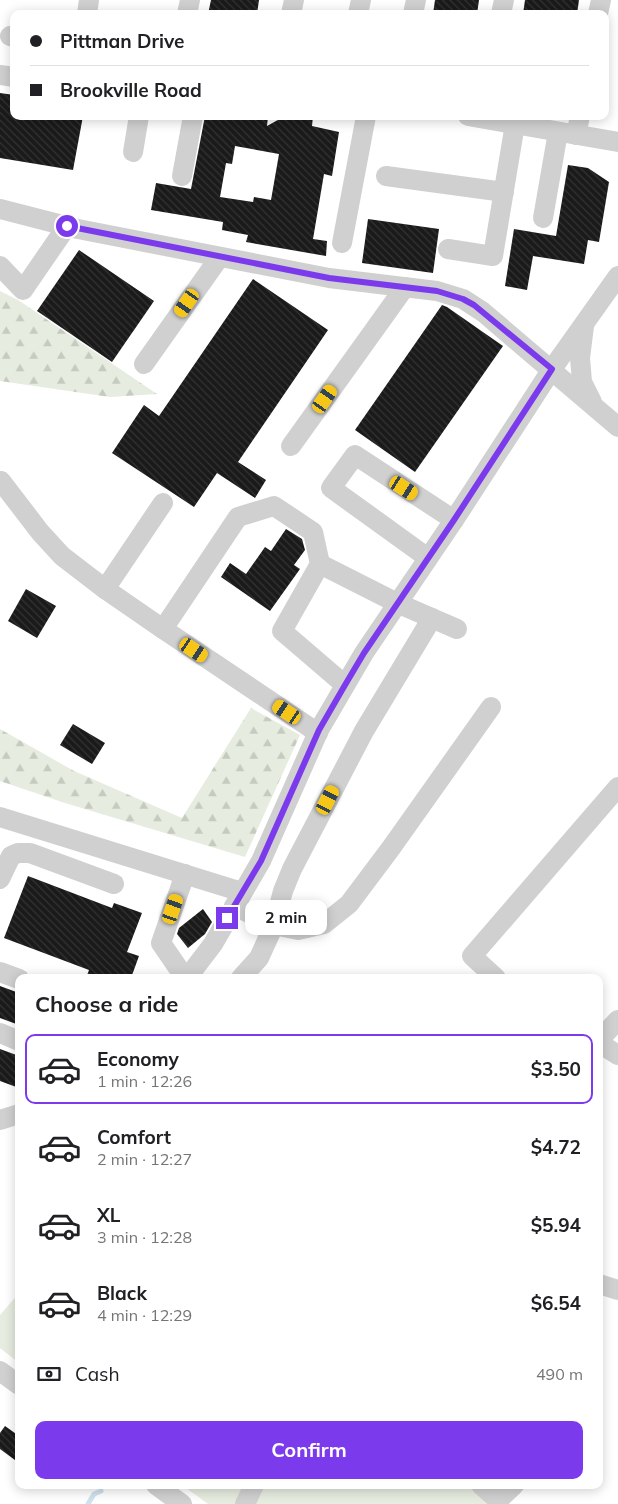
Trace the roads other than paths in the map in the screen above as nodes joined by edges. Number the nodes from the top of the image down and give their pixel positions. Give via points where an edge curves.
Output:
1 (138, 120) edge
2 (192, 120) edge
3 (365, 120) edge
4 (494, 120) edge
5 (515, 124) junction
6 (572, 128) edge
7 (618, 142) edge
8 (133, 152) dead end
9 (182, 176) dead end
10 (386, 176) dead end
11 (504, 192) junction
12 (3, 215) edge
13 (543, 218) dead end
14 (67, 226) junction
15 (342, 243) dead end
16 (448, 249) dead end
17 (219, 258) junction
18 (0, 266) edge
19 (618, 276) edge
20 (405, 287) junction
21 (585, 323) junction
22 (144, 364) dead end
23 (552, 369) junction
24 (594, 406) junction
25 (618, 427) edge
26 (291, 446) dead end
27 (1, 481) edge
28 (163, 503) dead end
29 (454, 520) junction
30 (428, 558) junction
31 (320, 564) junction
32 (105, 589) junction
33 (397, 603) junction
34 (432, 618) junction
35 (163, 629) junction
36 (457, 629) dead end
37 (345, 685) junction
38 (490, 707) dead end
39 (318, 733) junction
40 (618, 788) edge
41 (0, 817) edge
42 (185, 874) junction
43 (0, 879) edge
44 (114, 884) dead end
45 (238, 899) junction
46 (274, 925) junction
47 (0, 972) edge
48 (183, 974) edge
49 (189, 974) edge
50 (245, 974) edge
51 (485, 974) edge
52 (15, 978) edge
53 (618, 1020) edge
54 (0, 1033) edge
55 (603, 1037) edge
56 (15, 1039) edge
57 (603, 1045) edge
58 (618, 1055) edge
59 (15, 1115) edge
60 (0, 1120) edge
61 (603, 1285) edge
62 (618, 1290) edge
63 (0, 1371) edge
64 (15, 1382) edge
65 (161, 1489) edge
66 (252, 1489) edge
67 (486, 1489) edge
68 (510, 1489) edge
69 (182, 1504) edge
70 (245, 1504) edge

1 - 8 street
2 - 9 street
3 - 15 street
4 - 5 street
5 - 6 street
5 - 11 street
6 - 7 street
6 - 13 street
10 - 11 street
11 - 16 street via 493,256
12 - 14 street
14 - 17 street
14 - 18 street via 23,290
17 - 20 street via 329,278
17 - 22 street
19 - 21 street
20 - 23 street via 437,291 463,299
20 - 26 street
21 - 23 street
21 - 24 street via 580,358 582,382
23 - 24 street
23 - 29 street
24 - 25 street
27 - 32 street via 62,556
28 - 32 street
29 - 30 street
29 - 30 street via 355,455 331,488
30 - 33 street
31 - 33 street
31 - 35 street via 313,532 274,506 238,517
31 - 37 street via 282,631
32 - 35 street
33 - 34 street
33 - 37 street
34 - 36 street
34 - 46 street via 364,731 292,869
35 - 39 street
37 - 39 street
38 - 46 street via 349,904 324,924 298,930
39 - 45 street via 261,861
40 - 51 street via 472,956
41 - 42 street
42 - 45 street
42 - 48 street via 161,943
43 - 44 street via 11,856 30,853
45 - 46 street
45 - 49 street via 213,944
46 - 50 street via 259,958
47 - 52 street
53 - 55 street
54 - 56 street
57 - 58 street
59 - 60 street
61 - 62 street
63 - 64 street
65 - 69 street
66 - 70 street
67 - 68 street via 498,1500

